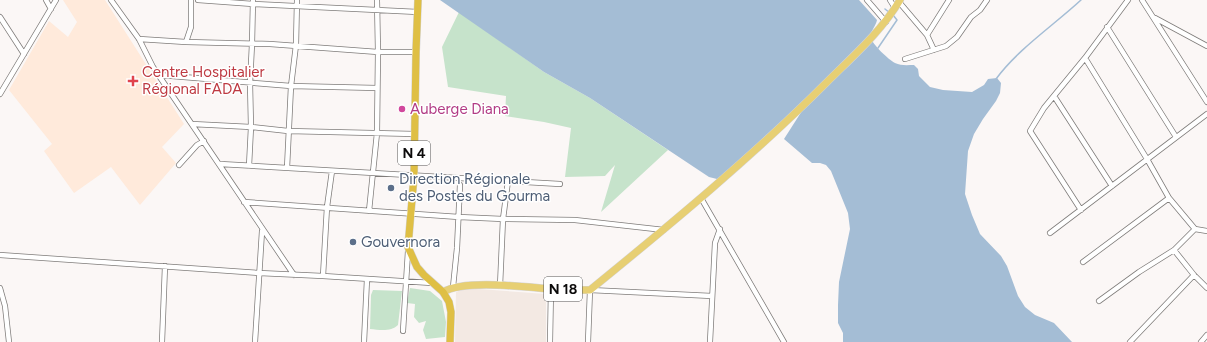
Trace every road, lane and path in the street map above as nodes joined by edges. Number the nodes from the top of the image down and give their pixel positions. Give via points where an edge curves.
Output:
1 (46, 0) edge
2 (56, 0) edge
3 (111, 0) edge
4 (191, 0) edge
5 (198, 0) edge
6 (297, 0) edge
7 (377, 0) edge
8 (418, 0) edge
9 (867, 0) edge
10 (890, 0) edge
11 (949, 0) edge
12 (988, 0) edge
13 (1128, 0) edge
14 (1142, 0) edge
15 (253, 2) edge
16 (297, 6) junction
17 (51, 9) junction
18 (377, 10) junction
19 (894, 10) edge
20 (418, 12) junction
21 (0, 17) edge
22 (1154, 18) junction
23 (1107, 27) junction
24 (927, 35) junction
25 (139, 39) junction
26 (186, 42) junction
27 (252, 44) junction
28 (296, 45) junction
29 (1207, 46) edge
30 (934, 50) junction
31 (378, 52) junction
32 (416, 52) junction
33 (24, 54) junction
34 (1085, 58) junction
35 (905, 59) dead end
36 (159, 75) junction
37 (250, 83) junction
38 (291, 86) junction
39 (377, 88) junction
40 (1, 89) edge
41 (0, 94) edge
42 (1054, 96) junction
43 (1207, 102) edge
44 (1207, 114) edge
45 (192, 124) junction
46 (251, 127) junction
47 (288, 131) junction
48 (377, 133) junction
49 (415, 134) junction
50 (1176, 137) junction
51 (204, 141) junction
52 (1147, 159) junction
53 (220, 164) junction
54 (179, 165) dead end
55 (249, 166) junction
56 (287, 168) junction
57 (332, 171) junction
58 (373, 172) junction
59 (414, 176) junction
60 (508, 181) junction
61 (560, 184) dead end
62 (460, 185) dead end
63 (1112, 186) junction
64 (701, 198) junction
65 (1169, 198) junction
66 (244, 202) junction
67 (327, 207) junction
68 (1081, 210) junction
69 (369, 211) junction
70 (411, 213) junction
71 (459, 217) junction
72 (503, 219) junction
73 (720, 229) junction
74 (1195, 229) junction
75 (262, 230) junction
76 (664, 230) junction
77 (1207, 231) edge
78 (1050, 232) dead end
79 (408, 247) junction
80 (1174, 250) junction
81 (0, 255) edge
82 (1084, 262) dead end
83 (165, 266) junction
84 (259, 273) junction
85 (294, 275) junction
86 (1194, 275) junction
87 (322, 276) junction
88 (367, 279) junction
89 (406, 281) junction
90 (432, 283) junction
91 (500, 286) junction
92 (453, 287) junction
93 (0, 288) edge
94 (1207, 288) edge
95 (551, 289) junction
96 (590, 290) junction
97 (443, 292) junction
98 (712, 296) junction
99 (1099, 301) dead end
100 (403, 331) dead end
101 (1207, 335) edge
102 (9, 342) edge
103 (162, 342) edge
104 (255, 342) edge
105 (364, 342) edge
106 (450, 342) edge
107 (550, 342) edge
108 (588, 342) edge
109 (710, 342) edge
110 (784, 342) edge
111 (1130, 342) edge
112 (1201, 342) edge

1 - 17 street
2 - 17 street
3 - 25 street
4 - 26 street via 190,27
5 - 15 street
6 - 16 street
7 - 18 street
8 - 20 highway, N 4
9 - 19 street
10 - 19 street
11 - 24 street
12 - 30 street via 971,17 957,37 946,46
13 - 23 street
14 - 22 street
15 - 16 street
15 - 27 street
16 - 18 street
16 - 28 street
17 - 33 street
18 - 20 street
18 - 31 street
19 - 24 street
19 - 64 main road, N 18 via 802,106
20 - 32 highway, N 4
21 - 33 street
22 - 29 street
22 - 43 street
23 - 34 street
23 - 50 street
24 - 30 street
25 - 26 street
25 - 36 street
26 - 27 street
27 - 28 street
27 - 37 street
28 - 31 street
28 - 38 street
30 - 35 street
31 - 32 street
31 - 39 street
32 - 49 highway, N 4
33 - 40 street
34 - 42 street
34 - 52 street
36 - 37 street
36 - 45 street
37 - 38 street
37 - 46 street
38 - 39 street
38 - 47 street
39 - 48 street
40 - 41 street
42 - 63 street
42 - 68 street via 1030,131
44 - 50 street
45 - 46 street
45 - 51 street
46 - 47 street
46 - 55 street
47 - 48 street
47 - 56 street
48 - 49 street
48 - 58 street
49 - 59 highway, N 4
50 - 52 street
51 - 53 street
51 - 54 street via 196,145
52 - 63 street
52 - 65 street
53 - 55 street
53 - 66 street
55 - 56 street
56 - 57 street
57 - 58 street
57 - 67 street
58 - 59 street
58 - 69 street
59 - 60 street
59 - 70 highway, N 4
60 - 61 street
60 - 72 street
62 - 71 street
63 - 68 street
64 - 73 street
64 - 76 main road, N 18
65 - 74 street
65 - 82 street
66 - 67 street
66 - 75 street
67 - 69 street
67 - 87 street
68 - 78 street
69 - 70 street
70 - 71 street
70 - 79 highway, N 4
71 - 72 street
71 - 92 street
72 - 76 street via 575,220
72 - 91 street
73 - 98 street via 714,243
73 - 110 street
74 - 77 street
74 - 80 street
75 - 84 street
75 - 85 street
76 - 96 main road, N 18
79 - 89 street
79 - 90 highway, N 4 via 417,267
80 - 86 street
80 - 99 street
81 - 83 street
83 - 84 street
83 - 103 street
84 - 85 street
84 - 104 street
85 - 87 street
86 - 94 street
86 - 111 street
87 - 88 street
88 - 89 street
88 - 105 street
89 - 90 street
89 - 100 street
90 - 97 highway, N 4
91 - 92 main road, N 18
91 - 95 main road, N 18
92 - 97 main road, N 18
93 - 102 street
95 - 96 main road, N 18
95 - 107 street
96 - 98 street
96 - 108 street
97 - 106 highway, N 4 via 450,306
98 - 109 street
101 - 112 street

